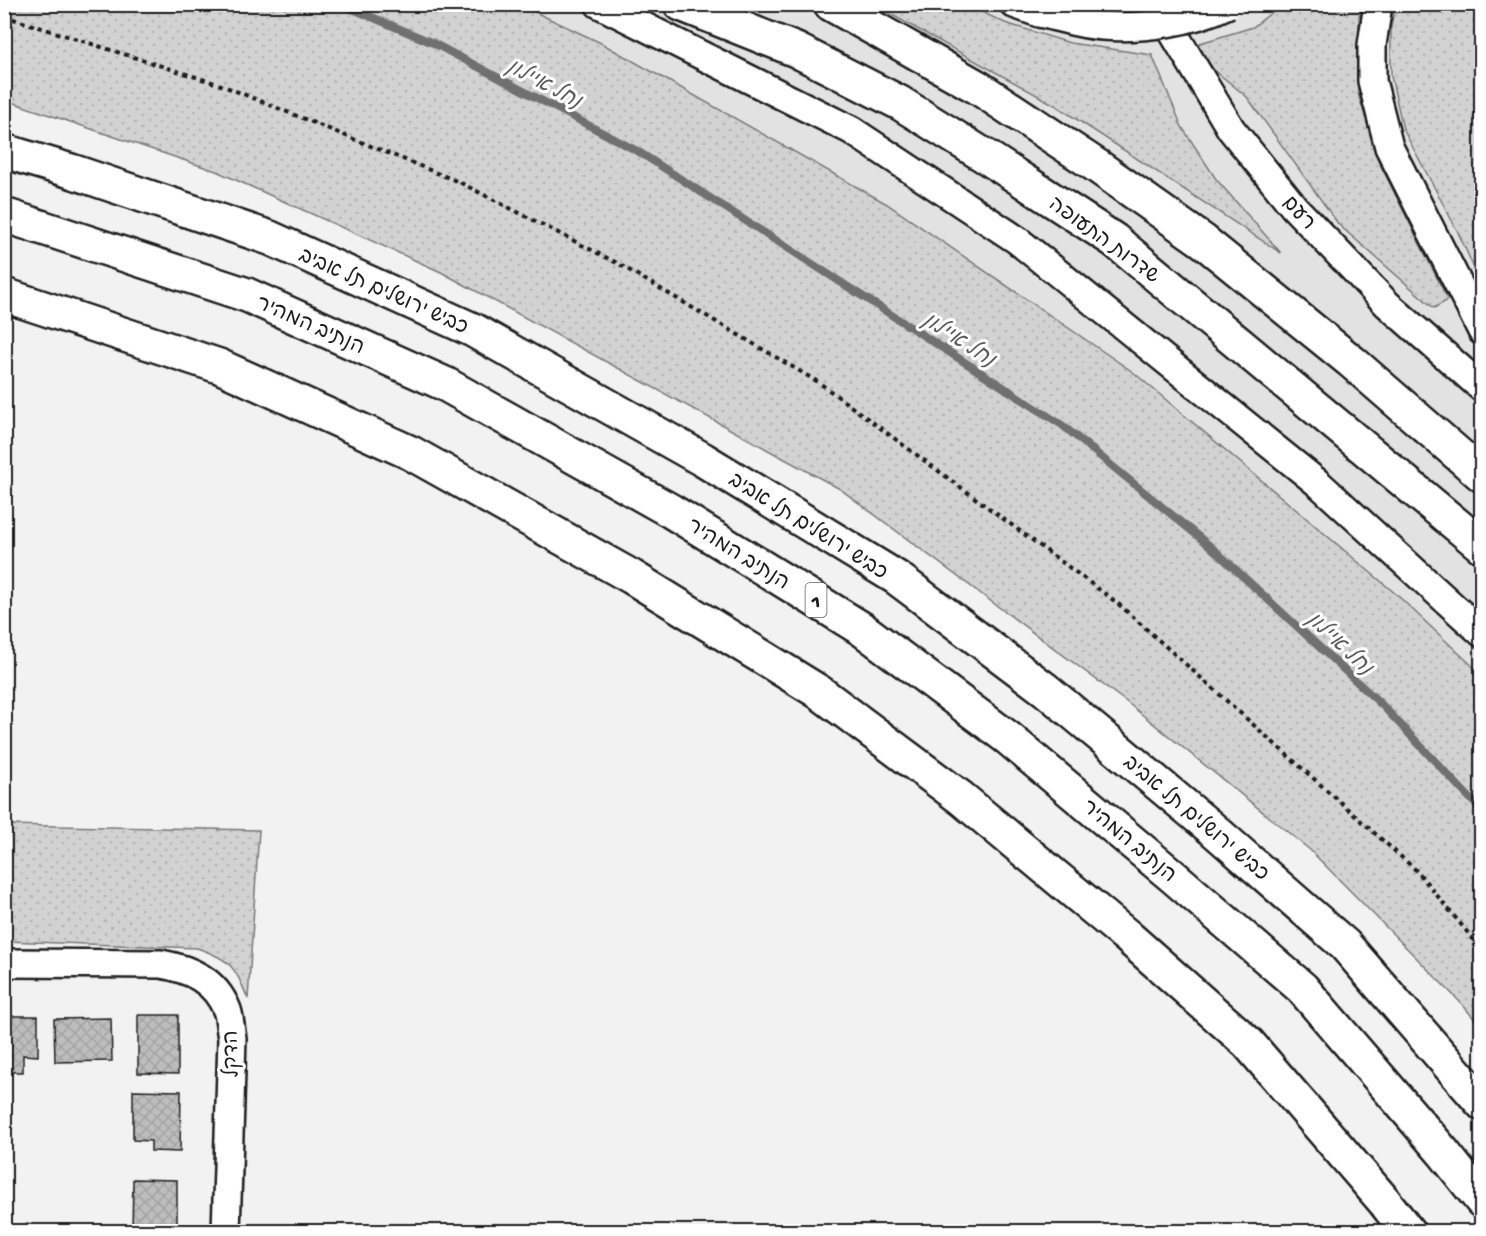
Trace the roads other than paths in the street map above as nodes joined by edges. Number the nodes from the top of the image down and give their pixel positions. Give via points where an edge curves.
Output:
1 (598, 4) edge
2 (681, 4) edge
3 (831, 4) edge
4 (1156, 4) edge
5 (1228, 4) edge
6 (1378, 4) edge
7 (1026, 9) edge
8 (4, 151) edge
9 (4, 215) edge
10 (4, 295) edge
11 (1482, 331) edge
12 (1482, 387) edge
13 (1482, 475) edge
14 (1482, 546) edge
15 (1482, 633) edge
16 (4, 963) edge
17 (1482, 1103) edge
18 (1482, 1202) edge
19 (226, 1232) edge
20 (1408, 1232) edge

1 - 15 street via 851,130 1017,240 1319,484
2 - 14 main road, שדרות התעופה via 796,51 900,104 1105,234
3 - 13 main road via 979,88 1203,241 1352,362
4 - 12 street, רעם via 1231,129 1294,207 1387,304
5 - 7 street, bridge via 1185,19 1101,26
6 - 11 street via 1372,81 1389,147
8 - 17 main road, כביש ירושלים תל אביב via 270,238 473,330 702,459 897,578 1046,690 1346,945
9 - 18 main road, הנתיב המהיר / 1 via 247,295 445,384 671,511 862,629 1008,738 1302,988
10 - 20 main road via 219,366 411,453 632,577 819,692 961,798 1248,1043
16 - 19 street, הדקל via 161,964 183,968 217,992 227,1010 232,1038

